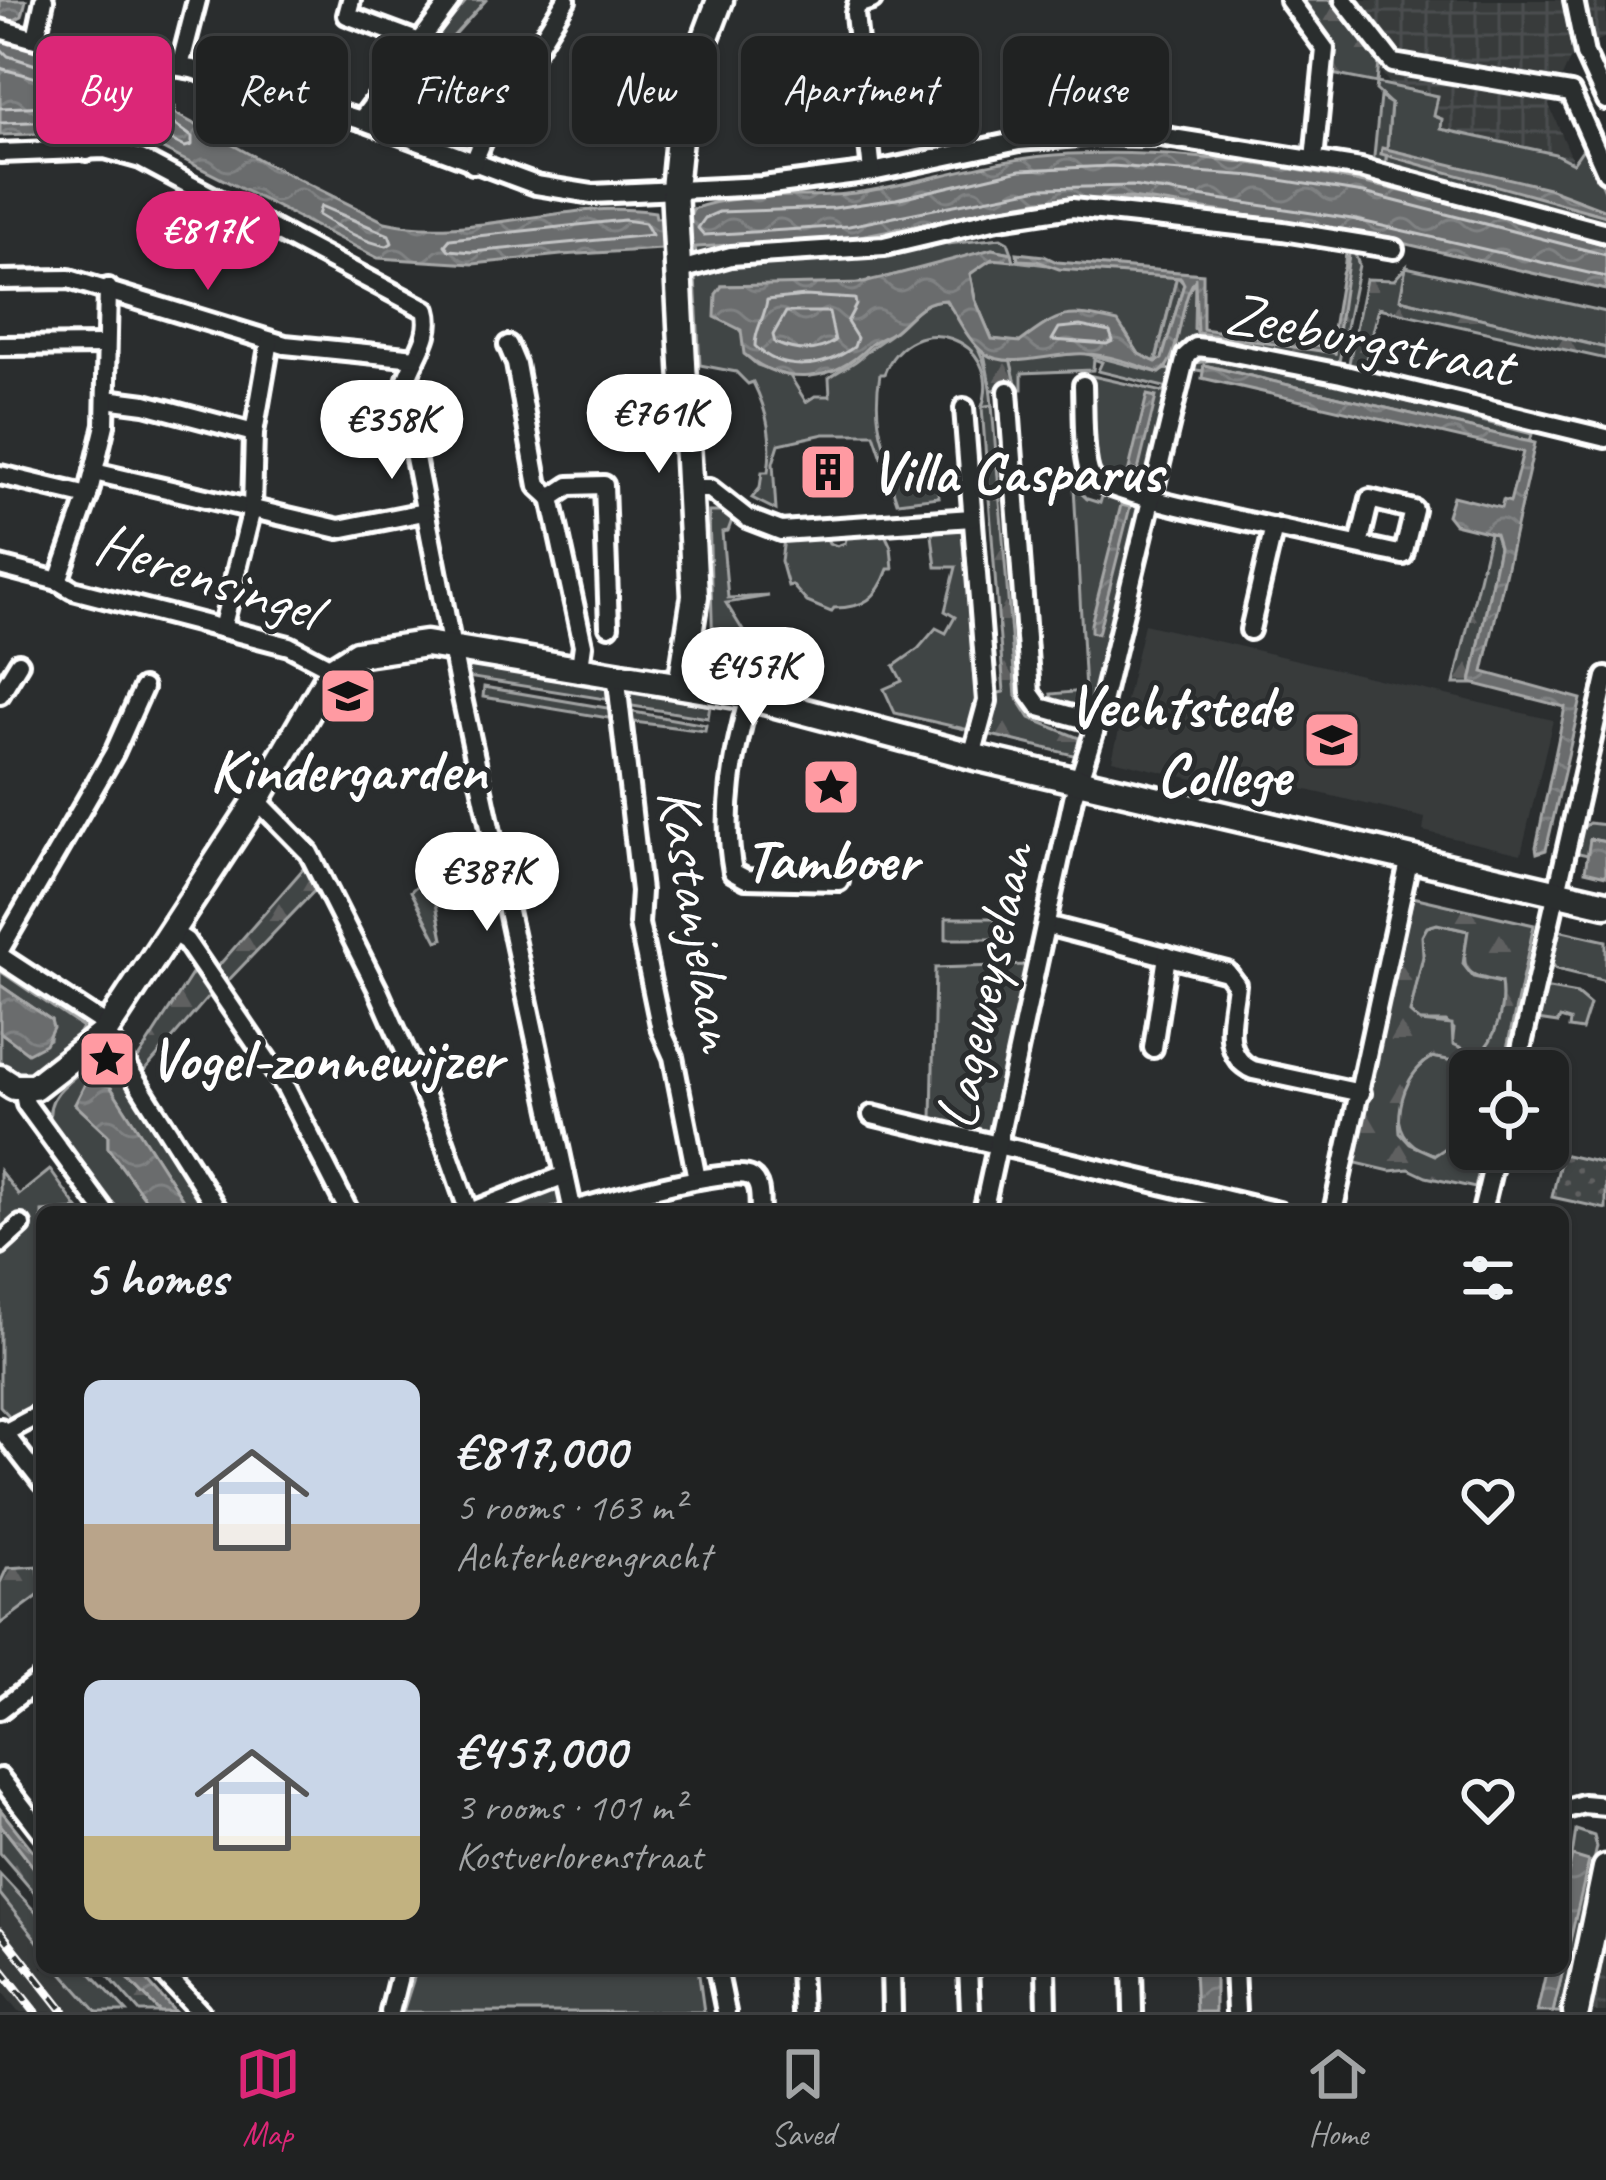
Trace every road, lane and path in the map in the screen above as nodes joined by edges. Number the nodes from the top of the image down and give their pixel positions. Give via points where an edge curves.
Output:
1 (44, 0) edge
2 (197, 0) edge
3 (351, 0) edge
4 (451, 0) edge
5 (566, 0) edge
6 (720, 0) edge
7 (1289, 0) edge
8 (1344, 0) edge
9 (1574, 0) edge
10 (864, 2) edge
11 (6, 31) edge
12 (36, 36) edge
13 (408, 36) edge
14 (421, 36) edge
15 (36, 38) edge
16 (172, 64) edge
17 (180, 66) junction
18 (1606, 100) edge
19 (372, 104) edge
20 (361, 120) junction
21 (89, 144) edge
22 (87, 151) junction
23 (0, 153) edge
24 (1314, 160) junction
25 (473, 164) junction
26 (872, 172) junction
27 (1606, 172) edge
28 (674, 189) junction
29 (1606, 232) edge
30 (1394, 249) dead end
31 (677, 264) junction
32 (0, 280) edge
33 (108, 288) junction
34 (270, 341) junction
35 (106, 345) junction
36 (508, 345) dead end
37 (0, 346) edge
38 (1186, 356) joint
39 (416, 358) junction
40 (1083, 385) dead end
41 (1008, 391) dead end
42 (106, 399) junction
43 (964, 407) dead end
44 (254, 433) junction
45 (1606, 438) edge
46 (94, 472) junction
47 (0, 475) edge
48 (690, 489) junction
49 (88, 496) junction
50 (550, 498) junction
51 (1151, 499) junction
52 (252, 509) junction
53 (424, 512) junction
54 (972, 518) junction
55 (1274, 526) junction
56 (1359, 544) dead end
57 (0, 566) edge
58 (58, 581) junction
59 (609, 626) dead end
60 (222, 629) junction
61 (1250, 630) dead end
62 (453, 647) junction
63 (19, 663) dead end
64 (580, 667) junction
65 (333, 669) junction
66 (616, 673) junction
67 (1606, 677) edge
68 (681, 685) junction
69 (143, 688) dead end
70 (0, 694) edge
71 (749, 697) junction
72 (1097, 723) junction
73 (972, 756) junction
74 (1081, 781) junction
75 (257, 800) junction
76 (1410, 857) junction
77 (839, 881) dead end
78 (1556, 892) junction
79 (1606, 904) edge
80 (1046, 926) junction
81 (172, 932) junction
82 (0, 953) edge
83 (1167, 956) junction
84 (106, 1032) junction
85 (1153, 1048) dead end
86 (1521, 1050) edge
87 (11, 1083) edge
88 (1361, 1094) junction
89 (872, 1115) dead end
90 (999, 1145) junction
91 (1492, 1170) edge
92 (565, 1175) junction
93 (697, 1179) junction
94 (101, 1206) edge
95 (215, 1206) edge
96 (347, 1206) edge
97 (468, 1206) edge
98 (485, 1206) edge
99 (570, 1206) edge
100 (594, 1206) edge
101 (760, 1206) edge
102 (984, 1206) edge
103 (1253, 1206) edge
104 (1334, 1206) edge
105 (1483, 1206) edge
106 (21, 1225) dead end
107 (0, 1244) edge
108 (36, 1416) edge
109 (2, 1430) edge
110 (36, 1473) edge
111 (36, 1683) edge
112 (0, 1710) edge
113 (0, 1778) edge
114 (1606, 1806) edge
115 (1569, 1808) edge
116 (36, 1824) edge
117 (1606, 1868) edge
118 (1604, 1898) edge
119 (165, 1974) edge
120 (400, 1974) edge
121 (718, 1974) edge
122 (800, 1974) edge
123 (891, 1974) edge
124 (968, 1974) edge
125 (1046, 1974) edge
126 (1132, 1974) edge
127 (1234, 1974) edge
128 (200, 2012) edge
129 (390, 2012) edge
130 (726, 2012) edge
131 (802, 2012) edge
132 (892, 2012) edge
133 (970, 2012) edge
134 (1047, 2012) edge
135 (1133, 2012) edge
136 (1236, 2012) edge
137 (1576, 2012) edge

1 - 12 street
2 - 17 street
3 - 13 street via 347,15
4 - 14 street
5 - 25 street
6 - 28 main road via 683,98
7 - 24 street via 1325,49
8 - 27 street via 1393,63 1571,93
9 - 18 street
10 - 26 street
11 - 15 street
16 - 17 street
17 - 20 street
19 - 20 street
20 - 25 street
21 - 22 street
22 - 23 street
22 - 39 street via 141,159 419,303 430,328
24 - 26 street via 1160,136 1090,135
24 - 29 street
25 - 28 street via 592,194
26 - 28 street
28 - 31 main road
30 - 31 street via 1072,208 884,246
31 - 48 main road
32 - 33 street via 69,279
33 - 34 street
33 - 35 street
34 - 39 street
34 - 44 street
35 - 37 street
35 - 42 street
36 - 50 street via 538,486
38 - 45 street, Zeeburgstraat via 1196,347 1214,349
38 - 51 street, Lageweyselaan
39 - 53 street via 403,386
40 - 51 street via 1092,477
41 - 72 street via 1030,693 1040,706
42 - 44 street
42 - 46 street
43 - 54 street
44 - 52 street
46 - 49 street
46 - 52 street
47 - 49 street
48 - 54 street via 710,489 747,518 781,531
48 - 68 main road via 695,596
49 - 58 street
50 - 59 street via 569,486 604,484
50 - 64 street via 583,645
51 - 55 street
51 - 72 street, Lageweyselaan
52 - 53 street via 339,529
52 - 60 street
53 - 62 street
54 - 73 street via 987,701
55 - 56 street
55 - 61 street
57 - 58 street, Herensingel
58 - 60 street, Herensingel
60 - 65 street, Herensingel via 289,646
62 - 64 main road, Herensingel
62 - 65 main road, Herensingel via 358,654
62 - 92 street
63 - 70 street
64 - 66 main road, Herensingel
65 - 75 main road
66 - 68 main road, Herensingel
66 - 93 street, Kastanjelaan via 639,924
67 - 78 street
68 - 71 main road, Herensingel
69 - 82 street
71 - 73 main road, Herensingel
71 - 77 street via 729,798 734,872
72 - 74 street, Lageweyselaan
73 - 74 main road, Herensingel
74 - 76 main road, Herensingel
74 - 80 street, Lageweyselaan
75 - 81 main road
75 - 97 street via 309,853 379,992
76 - 78 main road, Herensingel
76 - 88 street
78 - 79 main road, Herensingel
78 - 86 street
80 - 83 street
80 - 90 street, Lageweyselaan
81 - 84 main road
81 - 96 street via 286,1088
82 - 84 street
83 - 85 street
83 - 88 street via 1232,977 1230,1049 1245,1067
84 - 87 main road via 34,1087
84 - 95 street
87 - 94 street
88 - 104 street
89 - 90 street
90 - 102 street, Lageweyselaan
90 - 103 street
91 - 105 street
92 - 98 street
92 - 99 street
93 - 100 street
93 - 101 street via 743,1174 759,1186
106 - 107 street
108 - 109 street
109 - 110 street
111 - 112 street
113 - 116 street
114 - 115 street
117 - 118 main road
118 - 137 main road
119 - 128 street
120 - 129 street
121 - 130 street
122 - 131 street
123 - 132 street
124 - 133 street
125 - 134 street
126 - 135 street
127 - 136 street

